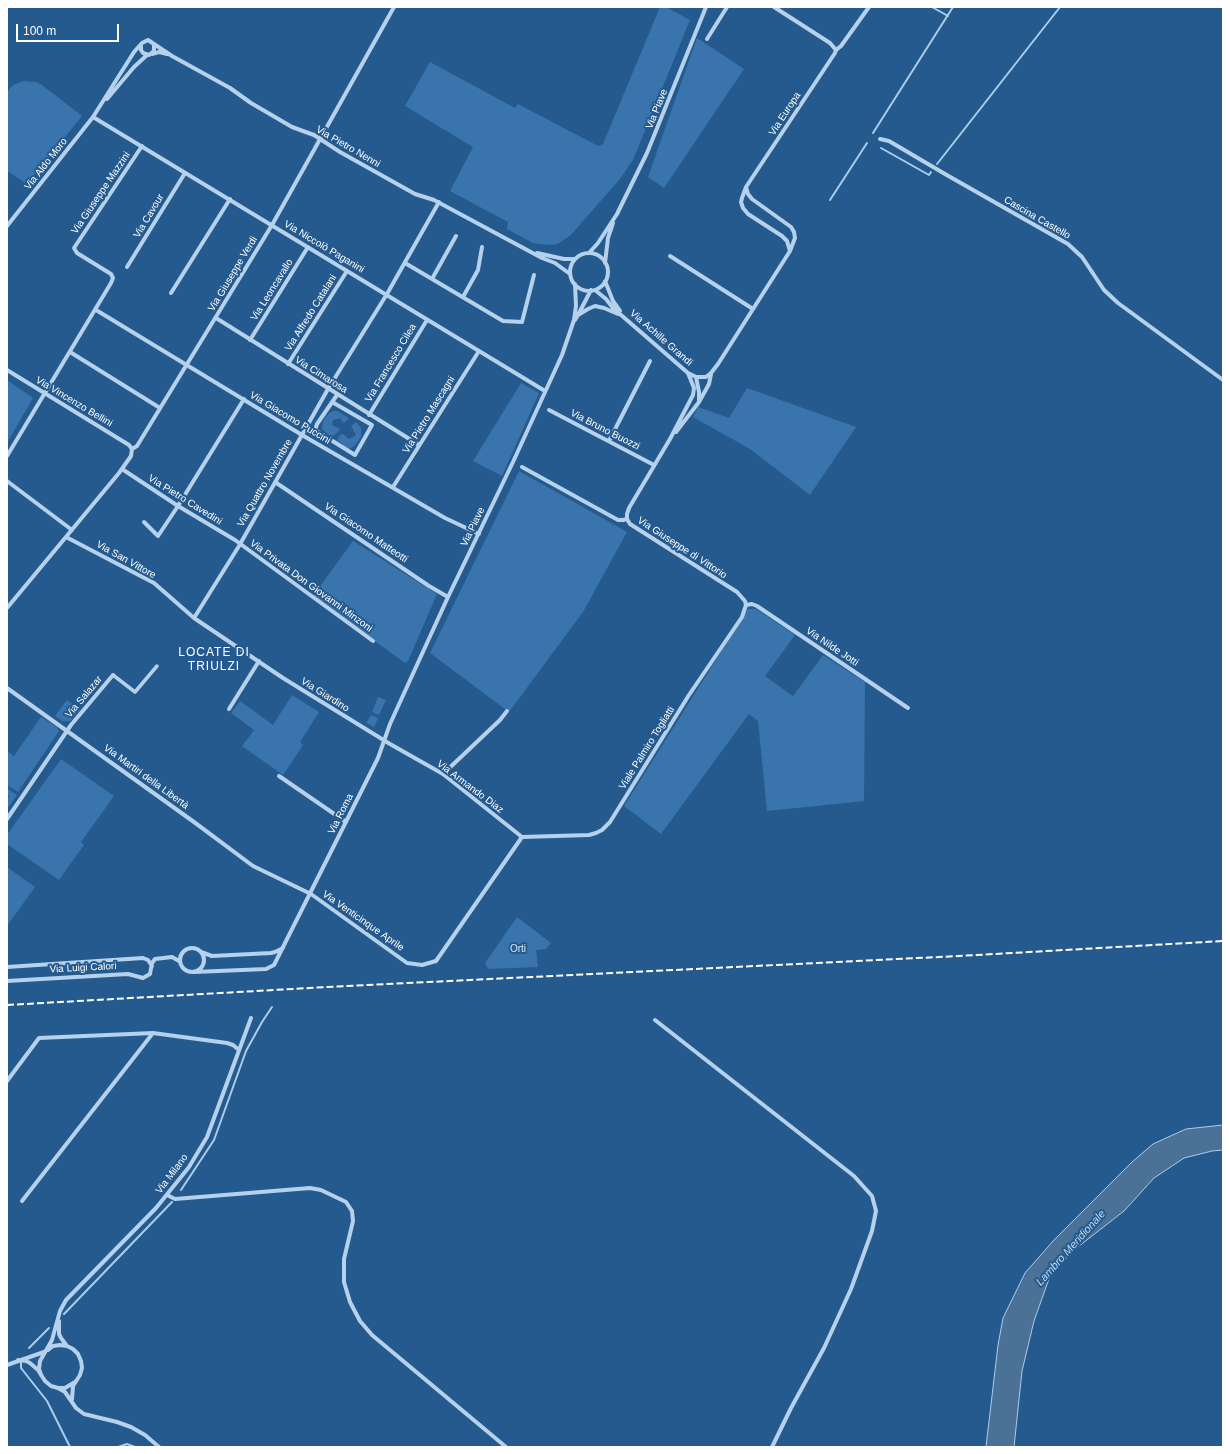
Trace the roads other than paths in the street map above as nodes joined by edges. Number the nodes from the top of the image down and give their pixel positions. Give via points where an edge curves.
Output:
1 (394, 7) edge
2 (706, 7) edge
3 (727, 7) edge
4 (774, 7) edge
5 (869, 7) edge
6 (707, 39) dead end
7 (154, 45) junction
8 (141, 46) junction
9 (836, 50) junction
10 (150, 54) junction
11 (172, 56) junction
12 (96, 112) junction
13 (93, 116) junction
14 (321, 139) junction
15 (880, 139) dead end
16 (142, 146) junction
17 (185, 173) junction
18 (746, 187) junction
19 (230, 199) junction
20 (439, 202) junction
21 (617, 214) junction
22 (272, 225) junction
23 (7, 226) edge
24 (456, 236) dead end
25 (520, 246) junction
26 (308, 247) junction
27 (482, 247) dead end
28 (790, 251) junction
29 (588, 253) junction
30 (670, 256) dead end
31 (575, 259) junction
32 (405, 263) junction
33 (605, 263) junction
34 (127, 267) dead end
35 (347, 271) junction
36 (570, 274) junction
37 (534, 275) dead end
38 (432, 279) junction
39 (605, 281) junction
40 (575, 284) junction
41 (593, 290) junction
42 (171, 293) dead end
43 (387, 294) junction
44 (463, 297) junction
45 (752, 309) junction
46 (96, 310) junction
47 (578, 315) junction
48 (622, 315) junction
49 (216, 318) junction
50 (427, 320) junction
51 (574, 320) junction
52 (250, 340) junction
53 (479, 351) junction
54 (70, 352) junction
55 (650, 361) dead end
56 (288, 364) junction
57 (186, 365) junction
58 (7, 370) edge
59 (688, 373) junction
60 (711, 373) junction
61 (696, 377) junction
62 (1223, 380) edge
63 (328, 389) junction
64 (545, 391) junction
65 (44, 394) junction
66 (336, 395) junction
67 (244, 399) junction
68 (332, 402) junction
69 (699, 402) junction
70 (160, 408) junction
71 (549, 410) dead end
72 (369, 415) junction
73 (375, 419) junction
74 (372, 425) junction
75 (302, 434) junction
76 (670, 439) junction
77 (609, 441) junction
78 (419, 445) junction
79 (132, 449) junction
80 (7, 456) edge
81 (654, 465) junction
82 (522, 467) dead end
83 (122, 469) junction
84 (7, 481) edge
85 (275, 482) junction
86 (393, 487) junction
87 (178, 506) junction
88 (627, 519) junction
89 (144, 522) dead end
90 (72, 530) junction
91 (479, 534) junction
92 (66, 537) junction
93 (240, 544) junction
94 (448, 597) junction
95 (746, 605) junction
96 (7, 608) edge
97 (194, 618) junction
98 (373, 641) dead end
99 (258, 661) junction
100 (157, 666) dead end
101 (113, 675) joint
102 (7, 688) edge
103 (908, 708) dead end
104 (229, 709) dead end
105 (507, 711) dead end
106 (68, 731) junction
107 (385, 741) junction
108 (443, 774) junction
109 (279, 776) dead end
110 (7, 819) edge
111 (346, 822) junction
112 (522, 837) junction
113 (310, 894) junction
114 (284, 946) junction
115 (201, 952) junction
116 (179, 961) junction
117 (152, 966) junction
118 (7, 967) edge
119 (194, 972) junction
120 (7, 981) edge
121 (251, 1018) dead end
122 (655, 1020) dead end
123 (153, 1033) junction
124 (239, 1050) junction
125 (7, 1081) edge
126 (168, 1195) junction
127 (22, 1201) dead end
128 (60, 1311) junction
129 (67, 1346) junction
130 (46, 1351) junction
131 (18, 1360) junction
132 (7, 1365) edge
133 (41, 1375) junction
134 (77, 1381) junction
135 (58, 1388) junction
136 (73, 1403) junction
137 (159, 1447) edge
138 (506, 1447) edge
139 (772, 1447) edge

1 - 14 street, Via Giuseppe Verdi
2 - 21 street, Via Piave via 648,153
3 - 6 street
4 - 9 street via 830,43
5 - 9 street, Via Europa
7 - 8 street via 148,40
7 - 10 street via 155,50
7 - 11 street, Via Pietro Nenni
8 - 10 street via 143,53
8 - 12 street, Via Aldo Moro
9 - 18 street, Via Europa
10 - 11 street, Via Pietro Nenni via 159,52
10 - 12 street, Via Aldo Moro via 134,67
11 - 14 street, Via Pietro Nenni via 287,124
12 - 13 street, Via Aldo Moro
13 - 16 street, Via Niccolò Paganini
13 - 23 street, Via Aldo Moro
14 - 20 street, Via Pietro Nenni via 415,194
14 - 22 street, Via Giuseppe Verdi
15 - 62 street, Cascina Castello via 889,141 1068,244 1082,257 1104,290 1118,303
16 - 17 street, Via Niccolò Paganini
16 - 46 street, Via Giuseppe Mazzini via 74,248 77,253 111,274 113,278
17 - 19 street, Via Niccolò Paganini
17 - 34 street, Via Cavour
18 - 28 street via 752,199 791,227 795,238
18 - 28 street, Via Europa via 741,202 743,208 782,236 787,241
19 - 22 street, Via Niccolò Paganini
19 - 42 street
20 - 25 street, Via Pietro Nenni
20 - 32 street, Via Quattro Novembre
21 - 29 street, Via Piave via 601,239
21 - 33 street, Via Piave via 608,238
22 - 26 street, Via Niccolò Paganini
22 - 49 street, Via Giuseppe Verdi
24 - 38 street
25 - 31 street, Via Pietro Nenni via 539,254
25 - 36 street, Via Pietro Nenni via 555,263
26 - 35 street, Via Niccolò Paganini
26 - 52 street, Via Leoncavallo
27 - 44 street via 478,270
28 - 45 street
29 - 31 street, Via Piave
29 - 33 street via 598,255
30 - 45 street
31 - 36 street
32 - 38 street
32 - 43 street, Via Quattro Novembre
33 - 39 street, Via Piave via 608,271
35 - 43 street, Via Niccolò Paganini
35 - 56 street, Via Alfredo Catalani
36 - 40 street, Via Piave
37 - 44 street via 522,322 503,321
38 - 44 street
39 - 41 street
39 - 48 street, Via Achille Grandi
40 - 41 street via 581,289
40 - 51 street, Via Piave
41 - 47 street
41 - 48 street, Via Achille Grandi via 602,295
43 - 50 street, Via Niccolò Paganini
43 - 63 street, Via Quattro Novembre
45 - 60 street
46 - 54 street
46 - 57 street, Via Giacomo Puccini
47 - 48 street, Via Achille Grandi via 595,306
47 - 51 street, Via Piave
48 - 59 street, Via Achille Grandi
49 - 52 street, Via Cimarosa
49 - 57 street, Via Giuseppe Verdi
50 - 53 street, Via Niccolò Paganini
50 - 72 street, Via Francesco Cilea
51 - 64 street, Via Piave via 562,355
52 - 56 street, Via Cimarosa
53 - 64 street, Via Niccolò Paganini
53 - 78 street, Via Pietro Mascagni
54 - 65 street
54 - 70 street
55 - 77 street
56 - 63 street, Via Cimarosa
57 - 67 street, Via Giacomo Puccini
57 - 70 street, Via Giuseppe Verdi
58 - 65 street, Via Vincenzo Bellini
59 - 61 street, Via Achille Grandi
59 - 76 street via 694,388 693,395
60 - 61 street, Via Achille Grandi via 706,377
60 - 69 street via 709,384
61 - 69 street
63 - 66 street, Via Cimarosa
63 - 75 street, Via Quattro Novembre
64 - 91 street, Via Piave
65 - 79 street, Via Vincenzo Bellini
65 - 80 street
66 - 68 street
66 - 72 street, Via Cimarosa
67 - 75 street, Via Giacomo Puccini
67 - 87 street
68 - 74 street
68 - 74 street via 314,430 355,455
69 - 76 street
70 - 79 street, Via Giuseppe Verdi via 137,446
71 - 77 street, Via Bruno Buozzi
72 - 73 street, Via Cimarosa
73 - 74 street
73 - 78 street, Via Cimarosa
75 - 85 street, Via Quattro Novembre
75 - 86 street, Via Giacomo Puccini
76 - 81 street
77 - 81 street, Via Bruno Buozzi
78 - 86 street, Via Pietro Mascagni
79 - 83 street, Via Giuseppe Verdi via 131,456
81 - 88 street via 629,508
82 - 88 street, Via Giuseppe di Vittorio via 618,520
83 - 87 street, Via Pietro Cavedini
83 - 90 street, Via Giuseppe Verdi
84 - 90 street
85 - 93 street, Via Quattro Novembre
85 - 94 street, Via Giacomo Matteotti
86 - 91 street, Via Giacomo Puccini via 445,518
87 - 89 street via 158,536
87 - 93 street, Via Pietro Cavedini
88 - 95 street, Via Giuseppe di Vittorio via 630,524 737,592
90 - 92 street, Via Giuseppe Verdi
91 - 94 street, Via Piave
92 - 96 street, Via Giuseppe Verdi
92 - 97 street, Via San Vittore via 154,583
93 - 97 street, Via Quattro Novembre
93 - 98 street, Via Privata Don Giovanni Minzoni
94 - 107 street, Via Piave via 390,724
95 - 103 street, Via Nilde Jotti via 757,606
95 - 112 street, Viale Palmiro Togliatti via 742,617 689,695 610,822 596,833
97 - 99 street, Via San Vittore
99 - 104 street
99 - 107 street, Via Giardino
100 - 101 street via 135,692
101 - 106 street, Via Salazar
102 - 106 street, Via Martiri della Libertà
105 - 108 street
106 - 110 street
106 - 113 street, Via Martiri della Libertà via 253,866
107 - 108 street, Via Armando Diaz
107 - 111 street, Via Roma
108 - 112 street, Via Armando Diaz
109 - 111 street
111 - 113 street, Via Roma
112 - 113 street, Via Venticinque Aprile via 436,961 422,965 407,963
113 - 114 street, Via Roma
114 - 115 street via 271,953 212,956
114 - 119 street via 274,965 266,969
115 - 116 street via 195,948 187,948 181,953
115 - 119 street via 204,959 202,966
116 - 117 street, Via Luigi Calori via 175,958 159,958
116 - 119 street via 186,971
117 - 118 street, Via Luigi Calori via 143,958
117 - 120 street, Via Luigi Calori via 149,975 143,978 128,974
121 - 124 street, Via Milano
122 - 139 street via 854,1176 872,1196 876,1211 872,1231 851,1289 824,1348
123 - 124 street via 227,1043
123 - 125 street via 39,1038
123 - 127 street
124 - 126 street, Via Milano via 207,1137
126 - 128 street, Via Milano via 66,1300
126 - 138 street via 175,1199 310,1188 322,1190 346,1202 352,1210 354,1221 344,1259 344,1282 350,1302 360,1321 372,1335
128 - 129 street via 59,1334
128 - 130 street via 52,1340
129 - 130 street via 53,1346
129 - 134 street via 74,1349 81,1361 82,1368
130 - 131 street
130 - 133 street via 40,1362
131 - 132 street
131 - 133 street via 30,1363
133 - 135 street via 51,1386
134 - 135 street via 65,1388
134 - 136 street via 72,1390
135 - 136 street via 65,1392
136 - 137 street via 84,1414 131,1427

